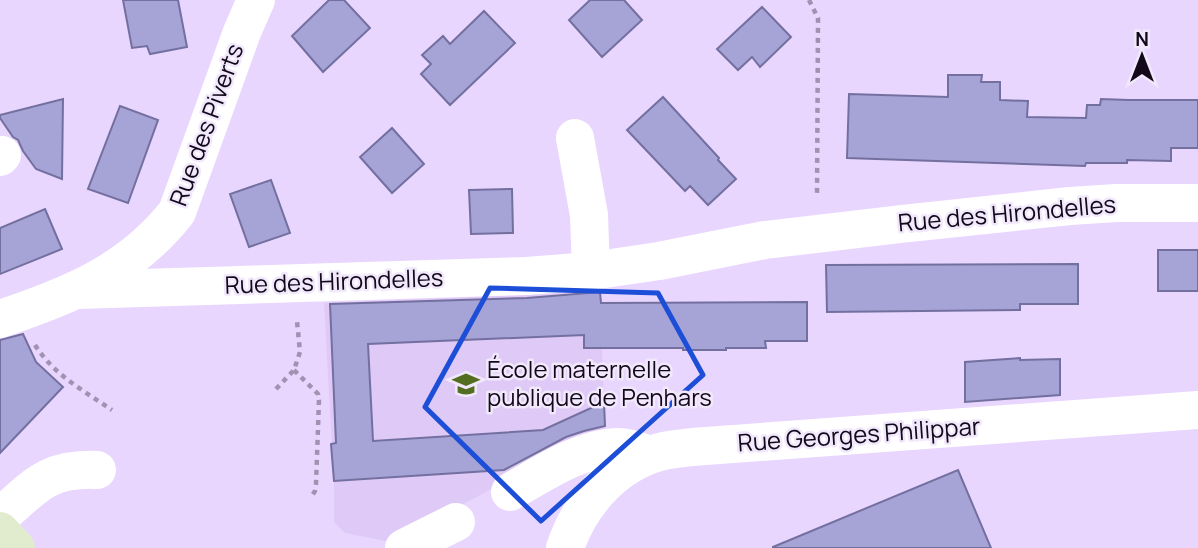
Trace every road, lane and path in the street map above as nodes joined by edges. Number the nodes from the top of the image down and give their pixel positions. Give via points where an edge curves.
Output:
1 (256, 0) edge
2 (809, 0) edge
3 (575, 138) dead end
4 (1198, 202) edge
5 (817, 233) junction
6 (591, 271) junction
7 (77, 290) junction
8 (297, 314) dead end
9 (12, 315) edge
10 (294, 370) junction
11 (276, 388) dead end
12 (112, 410) dead end
13 (1198, 410) edge
14 (650, 455) junction
15 (97, 470) dead end
16 (510, 492) dead end
17 (311, 497) dead end
18 (0, 517) edge
19 (456, 523) dead end
20 (0, 531) edge
21 (16, 548) edge
22 (404, 548) edge
23 (565, 548) edge

1 - 7 street, Rue des Piverts via 177,212 136,255
2 - 5 path via 818,19
3 - 6 street via 589,215
4 - 5 street, Rue des Hirondelles via 1069,206
5 - 6 street, Rue des Hirondelles
6 - 7 street, Rue des Hirondelles
7 - 9 street, Rue des Piverts
8 - 10 path via 300,352
9 - 12 path via 43,358
10 - 11 path
10 - 17 path via 319,400 316,484
13 - 14 street, Rue Georges Philippar via 692,447
14 - 16 street via 619,447 602,450 563,463
14 - 23 street, Rue Georges Philippar via 618,472 594,497
15 - 18 street via 56,473
19 - 22 street
20 - 21 street

